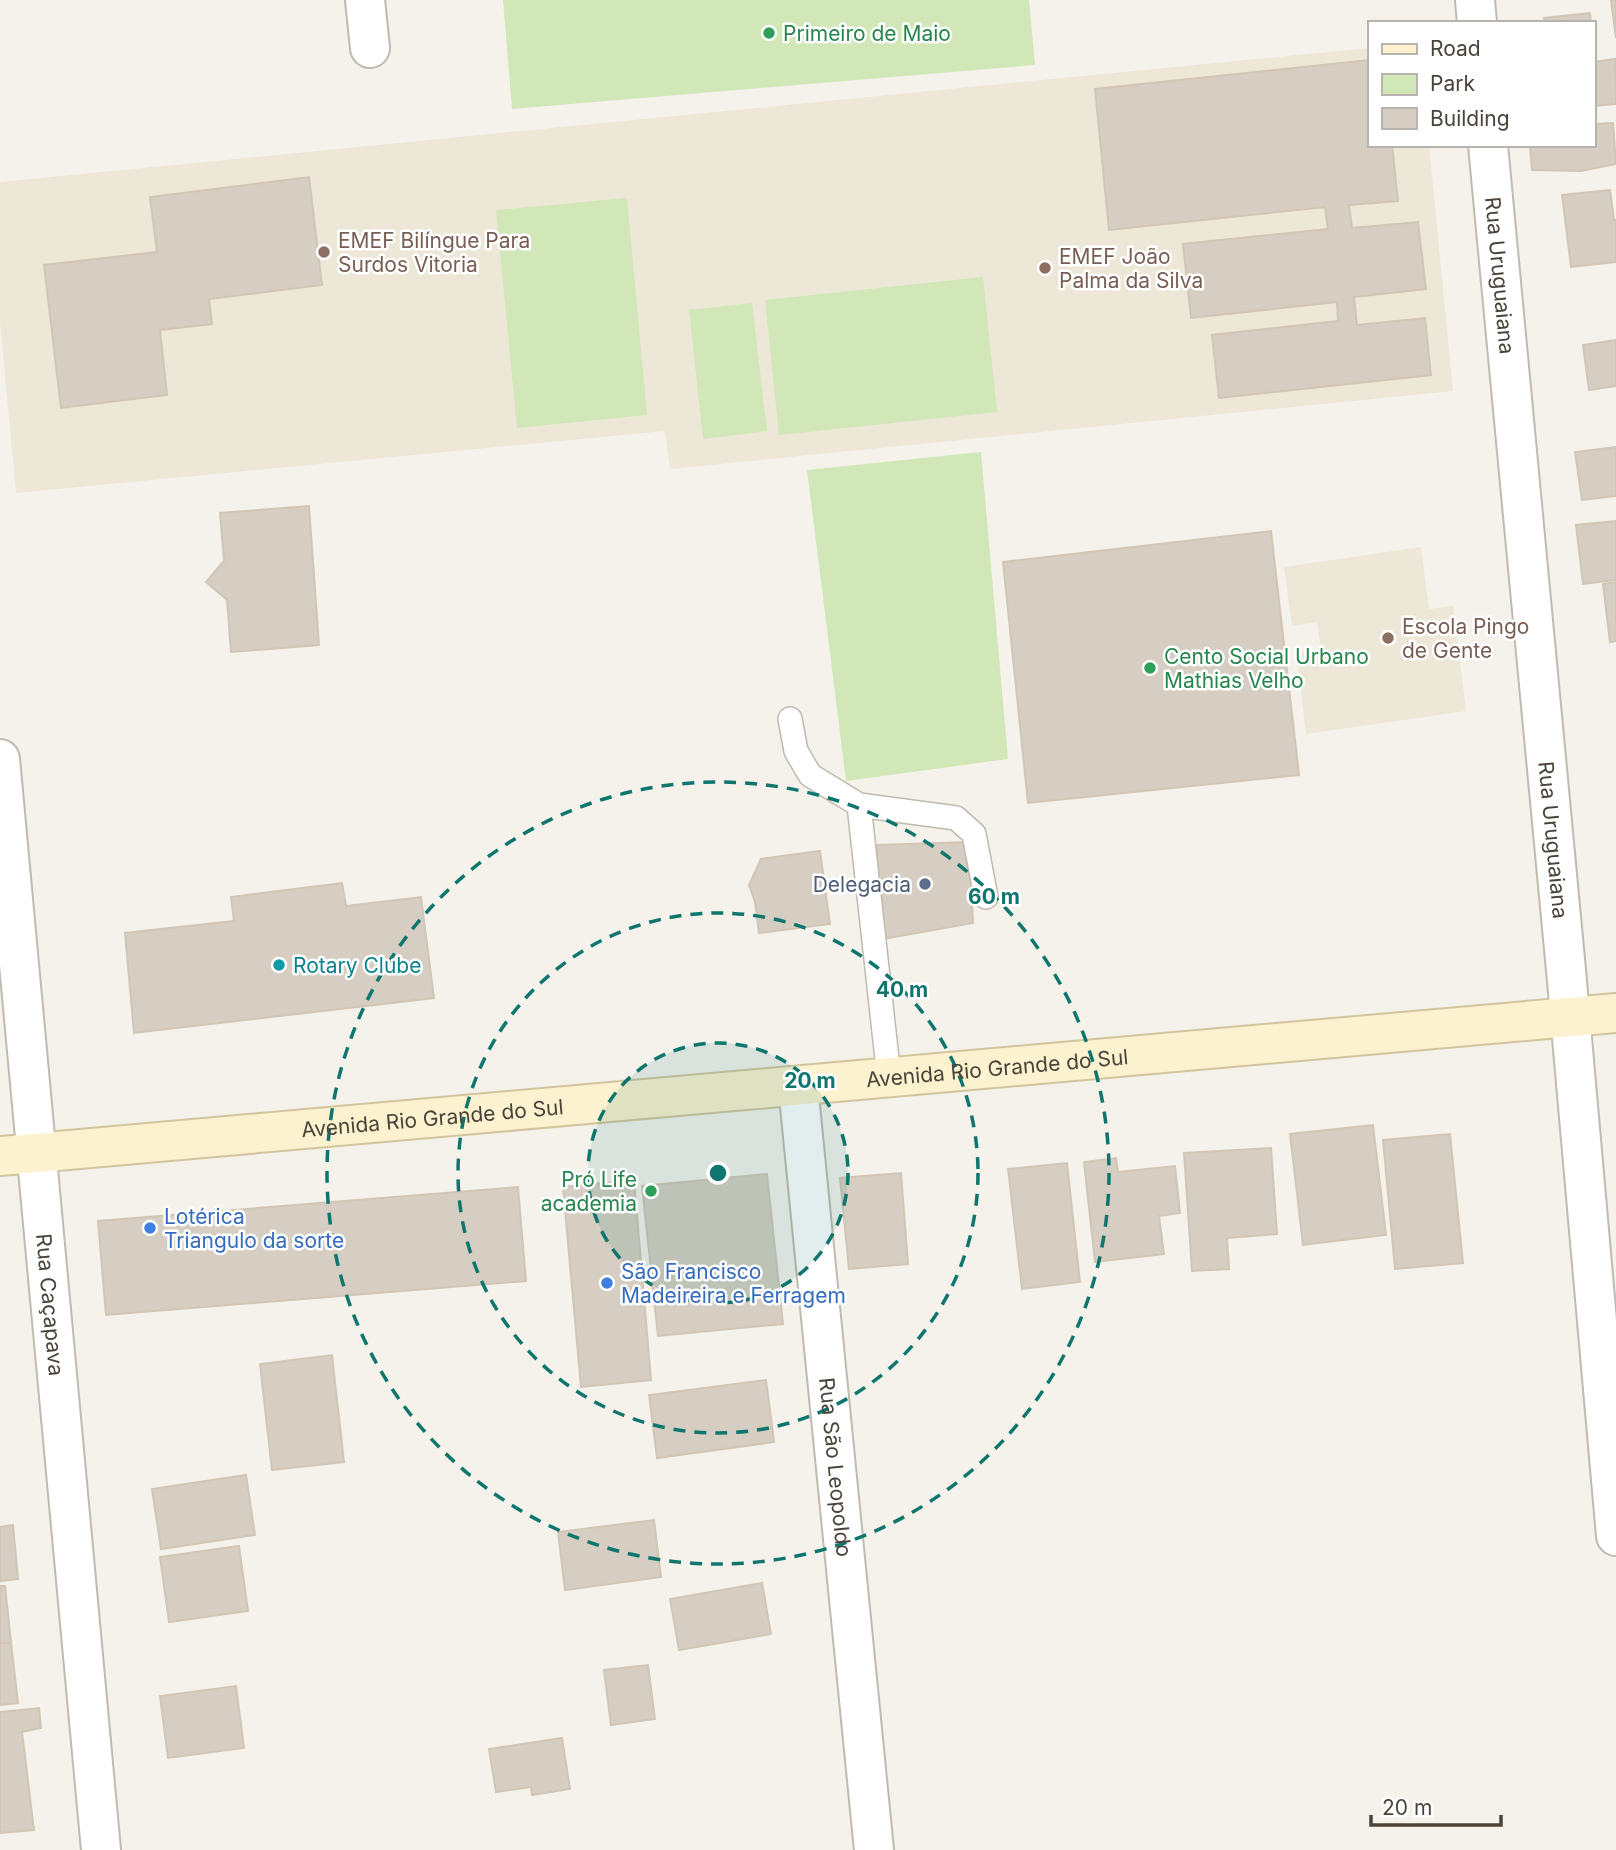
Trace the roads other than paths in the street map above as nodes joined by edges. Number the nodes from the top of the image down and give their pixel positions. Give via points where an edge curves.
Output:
1 (365, 0) edge
2 (1475, 0) edge
3 (1477, 21) edge
4 (370, 48) dead end
5 (1488, 147) edge
6 (790, 719) dead end
7 (0, 758) edge
8 (859, 805) junction
9 (986, 897) dead end
10 (1616, 1013) edge
11 (1570, 1018) junction
12 (889, 1077) junction
13 (798, 1086) junction
14 (19, 1154) edge
15 (1616, 1536) edge
16 (101, 1850) edge
17 (874, 1850) edge

1 - 4 street
2 - 3 street
5 - 11 street, Rua Uruguaiana
6 - 8 lane via 796,751 810,775
7 - 14 street, Rua Caçapava
8 - 9 lane via 956,818 974,834
8 - 12 lane
10 - 11 main road, Avenida Rio Grande do Sul
11 - 12 main road, Avenida Rio Grande do Sul
11 - 15 street, Rua Uruguaiana
12 - 13 main road, Avenida Rio Grande do Sul
13 - 14 main road, Avenida Rio Grande do Sul
13 - 17 street, Rua São Leopoldo
14 - 16 street, Rua Caçapava

